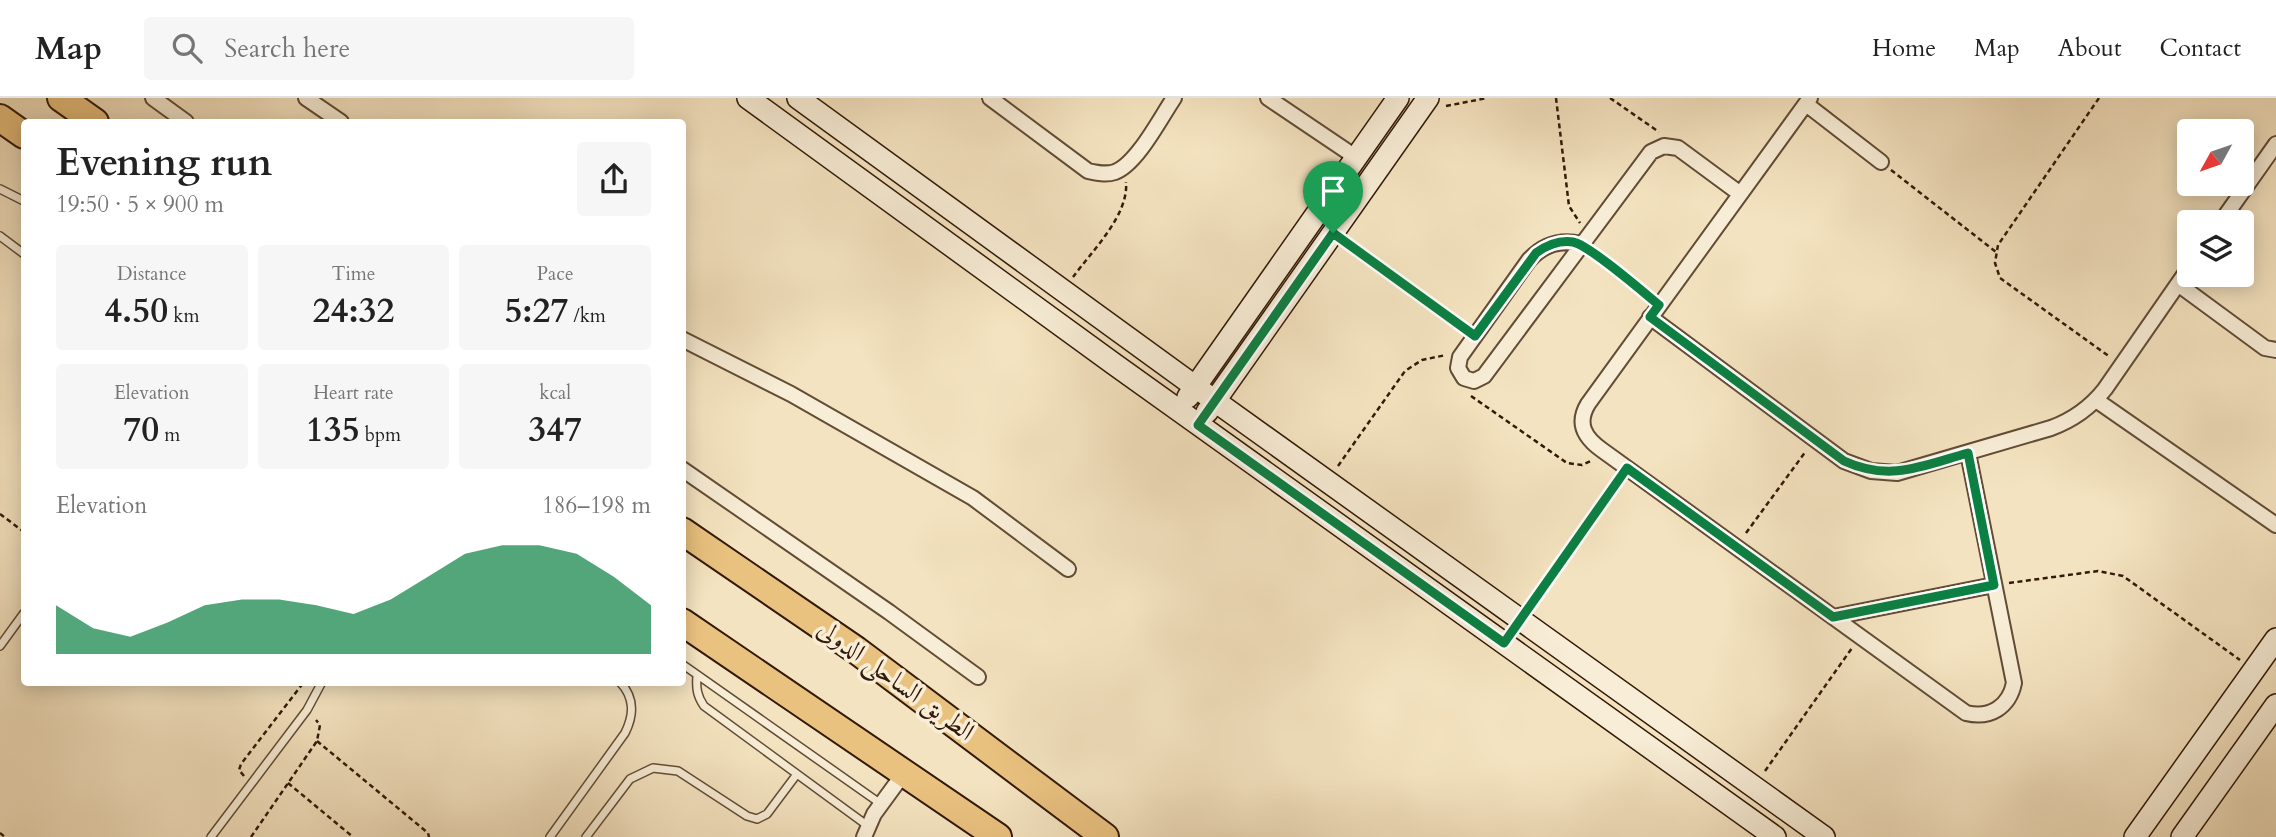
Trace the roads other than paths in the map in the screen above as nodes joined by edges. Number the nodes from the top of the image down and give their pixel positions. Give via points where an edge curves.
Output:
1 (61, 98) edge
2 (153, 98) edge
3 (306, 98) edge
4 (748, 98) edge
5 (799, 98) edge
6 (989, 98) edge
7 (1174, 98) edge
8 (1268, 98) edge
9 (1398, 98) edge
10 (1808, 101) edge
11 (1423, 105) edge
12 (0, 118) edge
13 (91, 119) edge
14 (182, 119) edge
15 (337, 119) edge
16 (21, 133) edge
17 (2276, 144) edge
18 (1357, 158) junction
19 (1881, 162) road end
20 (0, 189) edge
21 (1739, 193) junction
22 (21, 200) edge
23 (2229, 210) edge
24 (0, 236) edge
25 (1581, 244) junction
26 (21, 252) edge
27 (2177, 285) edge
28 (2182, 287) edge
29 (1650, 317) junction
30 (686, 341) edge
31 (2276, 350) edge
32 (1196, 386) junction
33 (2096, 400) junction
34 (1215, 401) junction
35 (1179, 410) junction
36 (1198, 425) junction
37 (1968, 453) junction
38 (686, 472) edge
39 (2276, 525) edge
40 (686, 534) edge
41 (1068, 569) dead end
42 (1994, 585) junction
43 (21, 617) edge
44 (1833, 617) junction
45 (686, 625) edge
46 (2274, 645) edge
47 (0, 646) edge
48 (686, 667) edge
49 (697, 676) junction
50 (978, 677) dead end
51 (320, 686) edge
52 (624, 686) edge
53 (2276, 705) edge
54 (904, 773) junction
55 (797, 774) junction
56 (881, 804) junction
57 (866, 831) edge
58 (211, 837) edge
59 (550, 837) edge
60 (586, 837) edge
61 (999, 837) edge
62 (1105, 837) edge
63 (1775, 837) edge
64 (1824, 837) edge
65 (2135, 837) edge
66 (2182, 837) edge

1 - 13 highway
2 - 14 street
3 - 15 street
4 - 35 main road
5 - 32 main road
6 - 7 street via 1088,171 1106,174 1134,157
8 - 18 street
9 - 18 main road
10 - 19 street
10 - 21 street
11 - 34 main road
12 - 16 highway
17 - 23 street
18 - 32 main road
20 - 22 lane
21 - 25 street via 1685,151 1664,146 1651,152
21 - 29 street
24 - 26 lane
25 - 25 street via 1562,242 1536,253 1460,357 1458,368 1464,378 1474,381 1484,376
27 - 33 street
28 - 31 street via 2265,348
29 - 37 street via 1844,461 1884,473
29 - 44 street via 1585,409 1586,436
30 - 41 street via 792,394 973,498
32 - 34 main road
32 - 35 main road
33 - 37 street via 2064,424
33 - 39 street
34 - 36 main road
34 - 64 main road
35 - 36 main road
36 - 63 main road
37 - 42 street
38 - 50 street
40 - 62 highway, الطريق الساحلى الدولى via 856,650
42 - 44 street
42 - 44 street via 2014,683 2008,699 1990,713 1966,713
43 - 47 lane
45 - 54 highway
46 - 65 main road
48 - 49 lane
49 - 55 lane via 698,697 704,706
49 - 56 lane
51 - 58 lane via 307,710
52 - 59 lane via 633,709 631,721
53 - 66 main road
54 - 56 street
54 - 61 highway
55 - 57 lane
55 - 60 lane via 767,814 757,819 678,771 644,770 624,785
56 - 57 street

